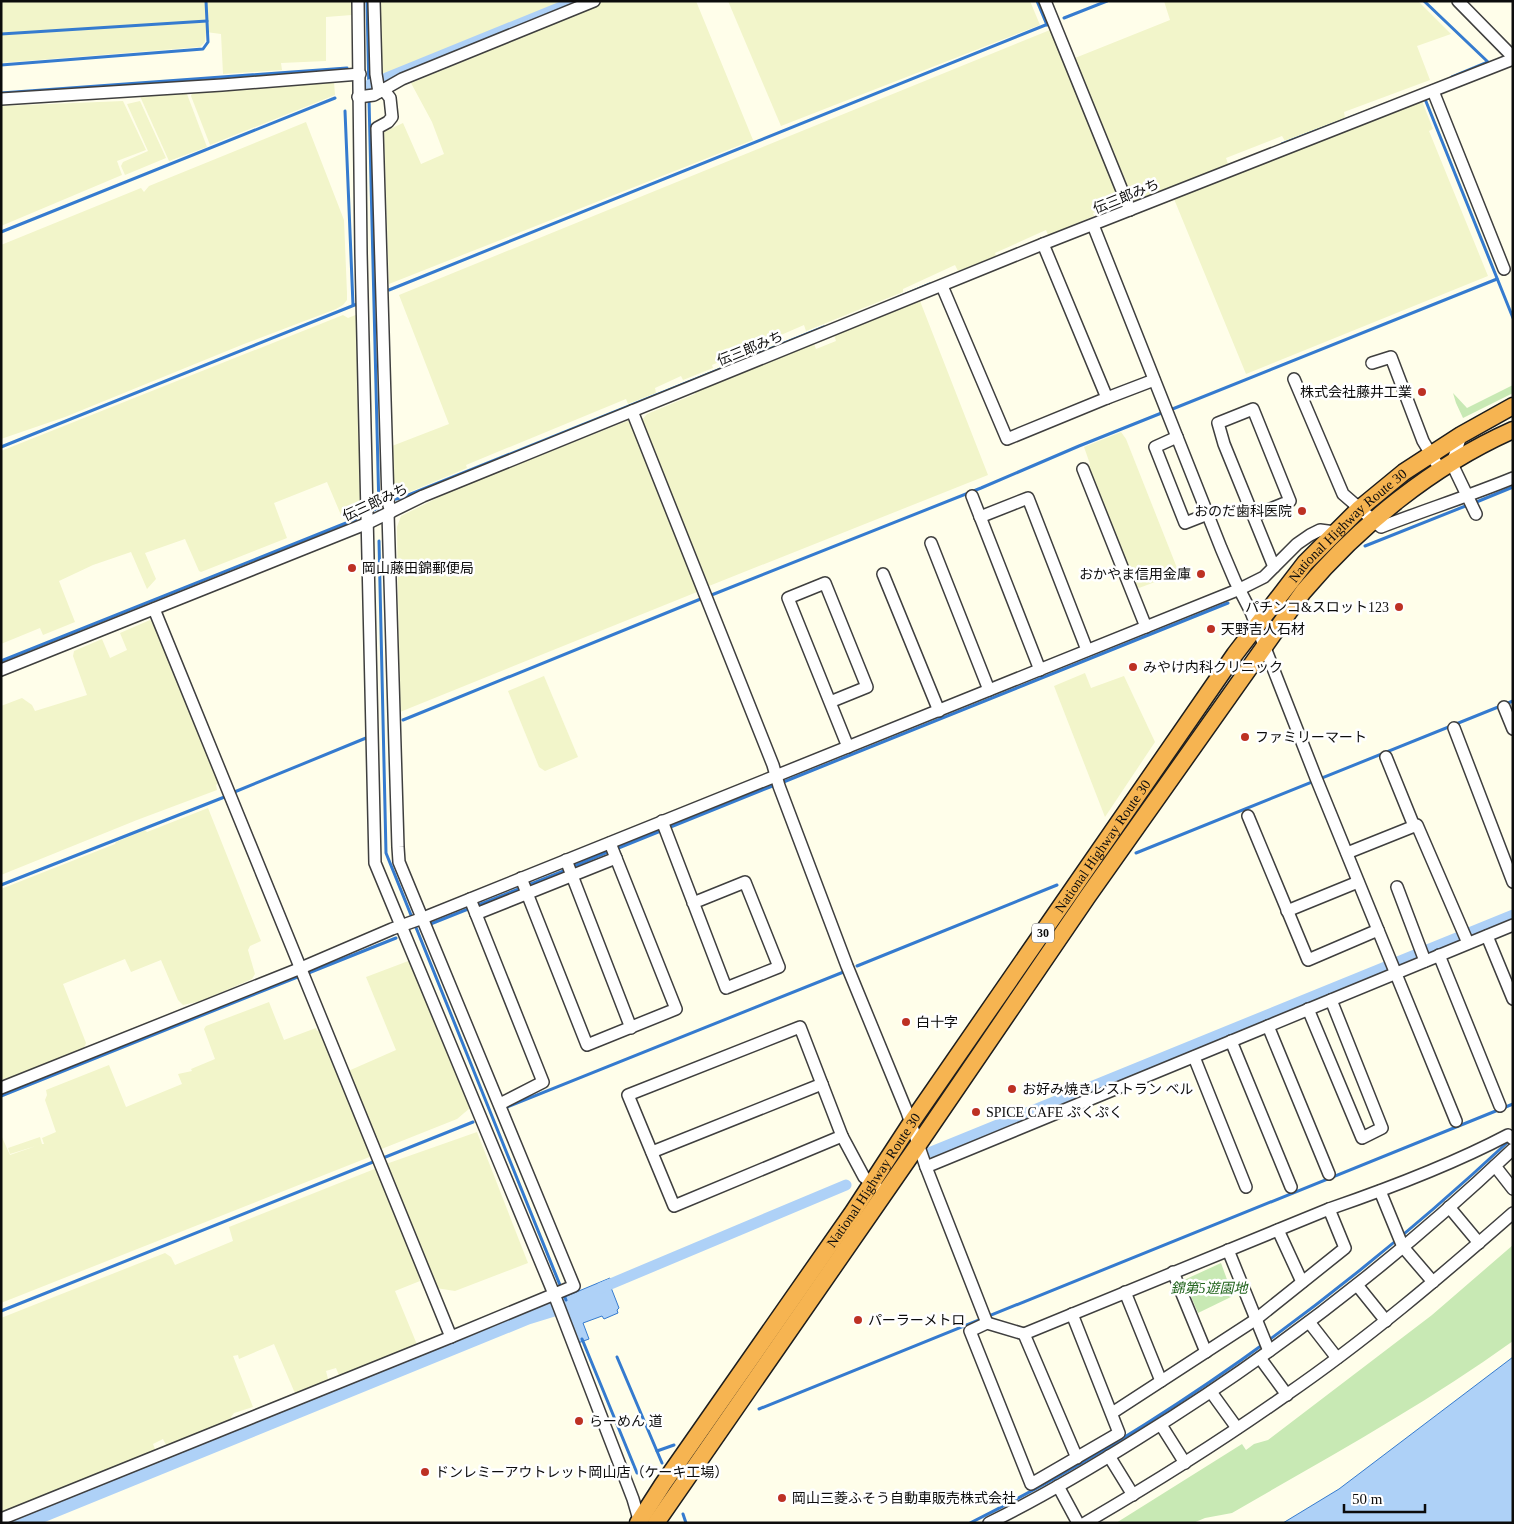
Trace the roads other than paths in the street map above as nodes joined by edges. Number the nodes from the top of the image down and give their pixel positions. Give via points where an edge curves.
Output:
1 (358, 1) edge
2 (374, 1) edge
3 (594, 1) edge
4 (1045, 1) edge
5 (1462, 3) edge
6 (1511, 52) edge
7 (360, 74) junction
8 (373, 90) junction
9 (1433, 91) junction
10 (1, 99) edge
11 (1130, 210) junction
12 (1093, 225) junction
13 (1043, 244) junction
14 (1504, 269) dead end
15 (942, 286) junction
16 (373, 309) junction
17 (1372, 363) dead end
18 (1294, 379) dead end
19 (1154, 380) junction
20 (1107, 398) junction
21 (1513, 406) edge
22 (632, 411) junction
23 (1513, 430) edge
24 (1461, 435) junction
25 (1177, 436) junction
26 (1440, 463) junction
27 (1083, 469) dead end
28 (1513, 478) edge
29 (972, 496) dead end
30 (1472, 504) junction
31 (389, 506) junction
32 (1208, 514) junction
33 (1361, 515) junction
34 (1252, 516) junction
35 (980, 517) junction
36 (368, 523) junction
37 (1335, 532) junction
38 (931, 543) dead end
39 (1274, 567) junction
40 (883, 574) dead end
41 (1240, 589) junction
42 (154, 609) junction
43 (1256, 626) junction
44 (1146, 627) junction
45 (1263, 645) junction
46 (1087, 650) junction
47 (1, 670) edge
48 (1040, 670) junction
49 (989, 690) junction
50 (830, 702) junction
51 (1504, 707) dead end
52 (939, 711) junction
53 (1454, 728) dead end
54 (1513, 729) edge
55 (848, 747) junction
56 (1386, 758) dead end
57 (777, 781) junction
58 (1248, 816) dead end
59 (1414, 826) junction
60 (664, 827) junction
61 (613, 851) junction
62 (1347, 853) junction
63 (569, 868) junction
64 (1358, 882) junction
65 (1513, 882) edge
66 (524, 886) junction
67 (1397, 887) dead end
68 (694, 903) junction
69 (473, 907) junction
70 (1287, 910) junction
71 (418, 923) junction
72 (1513, 925) edge
73 (1378, 930) junction
74 (1487, 936) junction
75 (1466, 938) junction
76 (1422, 955) junction
77 (1439, 955) junction
78 (1392, 967) junction
79 (302, 972) junction
80 (1513, 999) edge
81 (1331, 1000) junction
82 (1308, 1010) junction
83 (1268, 1026) junction
84 (631, 1028) junction
85 (1232, 1042) junction
86 (1194, 1057) junction
87 (822, 1084) junction
88 (1, 1088) edge
89 (500, 1104) junction
90 (1500, 1106) dead end
91 (1456, 1121) dead end
92 (911, 1124) junction
93 (842, 1136) junction
94 (1511, 1138) edge
95 (918, 1145) junction
96 (1513, 1149) edge
97 (652, 1152) junction
98 (1495, 1156) junction
99 (926, 1167) junction
100 (1329, 1174) dead end
101 (872, 1183) junction
102 (1291, 1186) dead end
103 (1246, 1187) dead end
104 (1513, 1189) edge
105 (1380, 1191) junction
106 (886, 1193) junction
107 (1449, 1207) junction
108 (1329, 1209) junction
109 (1513, 1213) edge
110 (1278, 1230) junction
111 (1401, 1242) junction
112 (1479, 1243) junction
113 (1228, 1250) junction
114 (564, 1267) junction
115 (1173, 1272) junction
116 (549, 1278) junction
117 (1302, 1282) junction
118 (1433, 1282) junction
119 (1357, 1285) junction
120 (1125, 1292) junction
121 (555, 1294) junction
122 (1072, 1314) junction
123 (985, 1319) junction
124 (1255, 1320) junction
125 (1386, 1321) junction
126 (1309, 1322) junction
127 (1024, 1334) junction
128 (451, 1337) junction
129 (1265, 1349) junction
130 (1206, 1352) junction
131 (1337, 1358) junction
132 (1161, 1381) junction
133 (1211, 1392) junction
134 (1287, 1395) junction
135 (1112, 1413) junction
136 (1161, 1425) junction
137 (1237, 1428) junction
138 (1109, 1456) junction
139 (1077, 1458) junction
140 (1185, 1462) junction
141 (1058, 1486) junction
142 (1133, 1495) junction
143 (1, 1519) edge
144 (1007, 1519) edge
145 (649, 1520) edge
146 (990, 1523) edge
147 (1078, 1523) edge
148 (1085, 1523) edge

1 - 7 street
2 - 8 street
3 - 8 street
4 - 11 street
5 - 6 street
6 - 9 street, 伝三郎みち
7 - 8 street
7 - 10 street
8 - 16 street
8 - 16 street via 390,98 392,117 377,128
9 - 11 street, 伝三郎みち
9 - 14 street
11 - 12 street, 伝三郎みち
12 - 13 street, 伝三郎みち
12 - 19 street
13 - 15 street, 伝三郎みち
13 - 20 street
15 - 20 street via 1007,439
15 - 22 street, 伝三郎みち
16 - 31 street
16 - 36 street
17 - 26 street via 1391,358 1423,440
18 - 33 street via 1343,494
19 - 20 street
19 - 25 street
21 - 24 highway, National Highway Route 30 / 30
22 - 31 street, 伝三郎みち via 423,496
22 - 57 street
23 - 26 highway, National Highway Route 30 / 30
24 - 26 highway, National Highway Route 30 / 30
24 - 26 street
25 - 32 street
25 - 32 street via 1154,447 1185,523
26 - 30 street
26 - 33 highway, National Highway Route 30 / 30 via 1422,483
27 - 44 street
28 - 30 street
29 - 35 street
30 - 33 street via 1425,510 1381,527
31 - 36 street, 伝三郎みち
31 - 71 street via 399,862
32 - 41 street
33 - 37 highway, National Highway Route 30 / 30
33 - 45 highway, National Highway Route 30 / 30 via 1340,551 1302,592
34 - 34 street via 1218,423 1252,409 1290,501
34 - 39 street
35 - 46 street via 1028,498
35 - 48 street
36 - 42 street, 伝三郎みち
36 - 71 street via 374,856 375,863
37 - 39 street via 1320,530 1310,535
37 - 43 highway, National Highway Route 30 / 30 via 1306,562
38 - 49 street
39 - 41 street via 1264,577
40 - 52 street
41 - 43 street
41 - 44 street
42 - 47 street, 伝三郎みち
42 - 79 street
43 - 45 street
43 - 92 highway, National Highway Route 30 / 30
44 - 46 street
45 - 62 street
45 - 95 highway, National Highway Route 30 / 30
46 - 48 street
48 - 49 street
49 - 52 street
50 - 50 street via 867,686 825,583 788,598
50 - 55 street
51 - 54 street
52 - 55 street
53 - 65 street
55 - 57 street
56 - 59 street
57 - 60 street
57 - 92 street
58 - 70 street
59 - 62 street
59 - 75 street via 1417,825
60 - 61 street
60 - 68 street
61 - 63 street
61 - 63 street
61 - 84 street via 676,1009
62 - 64 street
63 - 66 street
63 - 66 street
63 - 84 street
64 - 70 street
64 - 73 street
66 - 69 street
66 - 69 street
66 - 84 street via 587,1045
67 - 76 street
68 - 68 street via 726,988 779,967 746,882
69 - 71 street
69 - 89 street via 543,1082
70 - 73 street via 1308,960
71 - 79 street
71 - 89 street
71 - 116 street
72 - 74 street
73 - 78 street
74 - 75 street
74 - 80 street
75 - 77 street
76 - 77 street
76 - 78 street
77 - 90 street
78 - 81 street
78 - 91 street
79 - 88 street
79 - 128 street
81 - 82 street
81 - 82 street via 1382,1128 1362,1138
82 - 83 street
83 - 85 street
83 - 100 street
85 - 86 street
85 - 102 street
86 - 99 street
86 - 103 street
87 - 93 street
87 - 97 street
87 - 97 street via 800,1027 628,1094
89 - 114 street
92 - 95 street
92 - 101 highway, National Highway Route 30 / 30
93 - 97 street via 674,1206
93 - 101 street via 864,1177
94 - 98 street via 1508,1135
95 - 99 street
95 - 106 highway, National Highway Route 30 / 30
96 - 98 street
98 - 104 street
98 - 105 street
98 - 107 street
99 - 123 street
101 - 106 street
101 - 145 highway, National Highway Route 30 / 30
105 - 108 street
105 - 111 street
106 - 145 highway, National Highway Route 30 / 30
107 - 111 street
107 - 112 street
108 - 110 street
108 - 117 street via 1345,1248
109 - 112 street
110 - 113 street
110 - 117 street
111 - 118 street
111 - 119 street
112 - 118 street
113 - 115 street
113 - 124 street
114 - 116 street
114 - 121 street via 574,1286
115 - 120 street
115 - 130 street
116 - 121 street
117 - 124 street
118 - 125 street
119 - 125 street
119 - 126 street
120 - 122 street
120 - 132 street
121 - 128 street
121 - 145 street via 633,1499
122 - 127 street
122 - 135 street
123 - 127 street
123 - 139 street via 970,1331 1030,1484
124 - 129 street
124 - 130 street
125 - 131 street
126 - 129 street
126 - 131 street
127 - 139 street
128 - 143 street
129 - 133 street
129 - 134 street
130 - 132 street
131 - 134 street
132 - 135 street
133 - 136 street
133 - 137 street
134 - 137 street
135 - 139 street via 1120,1433
136 - 138 street
136 - 140 street
137 - 140 street
138 - 141 street
138 - 142 street
140 - 142 street
141 - 144 street
141 - 147 street
142 - 148 street
144 - 146 street

